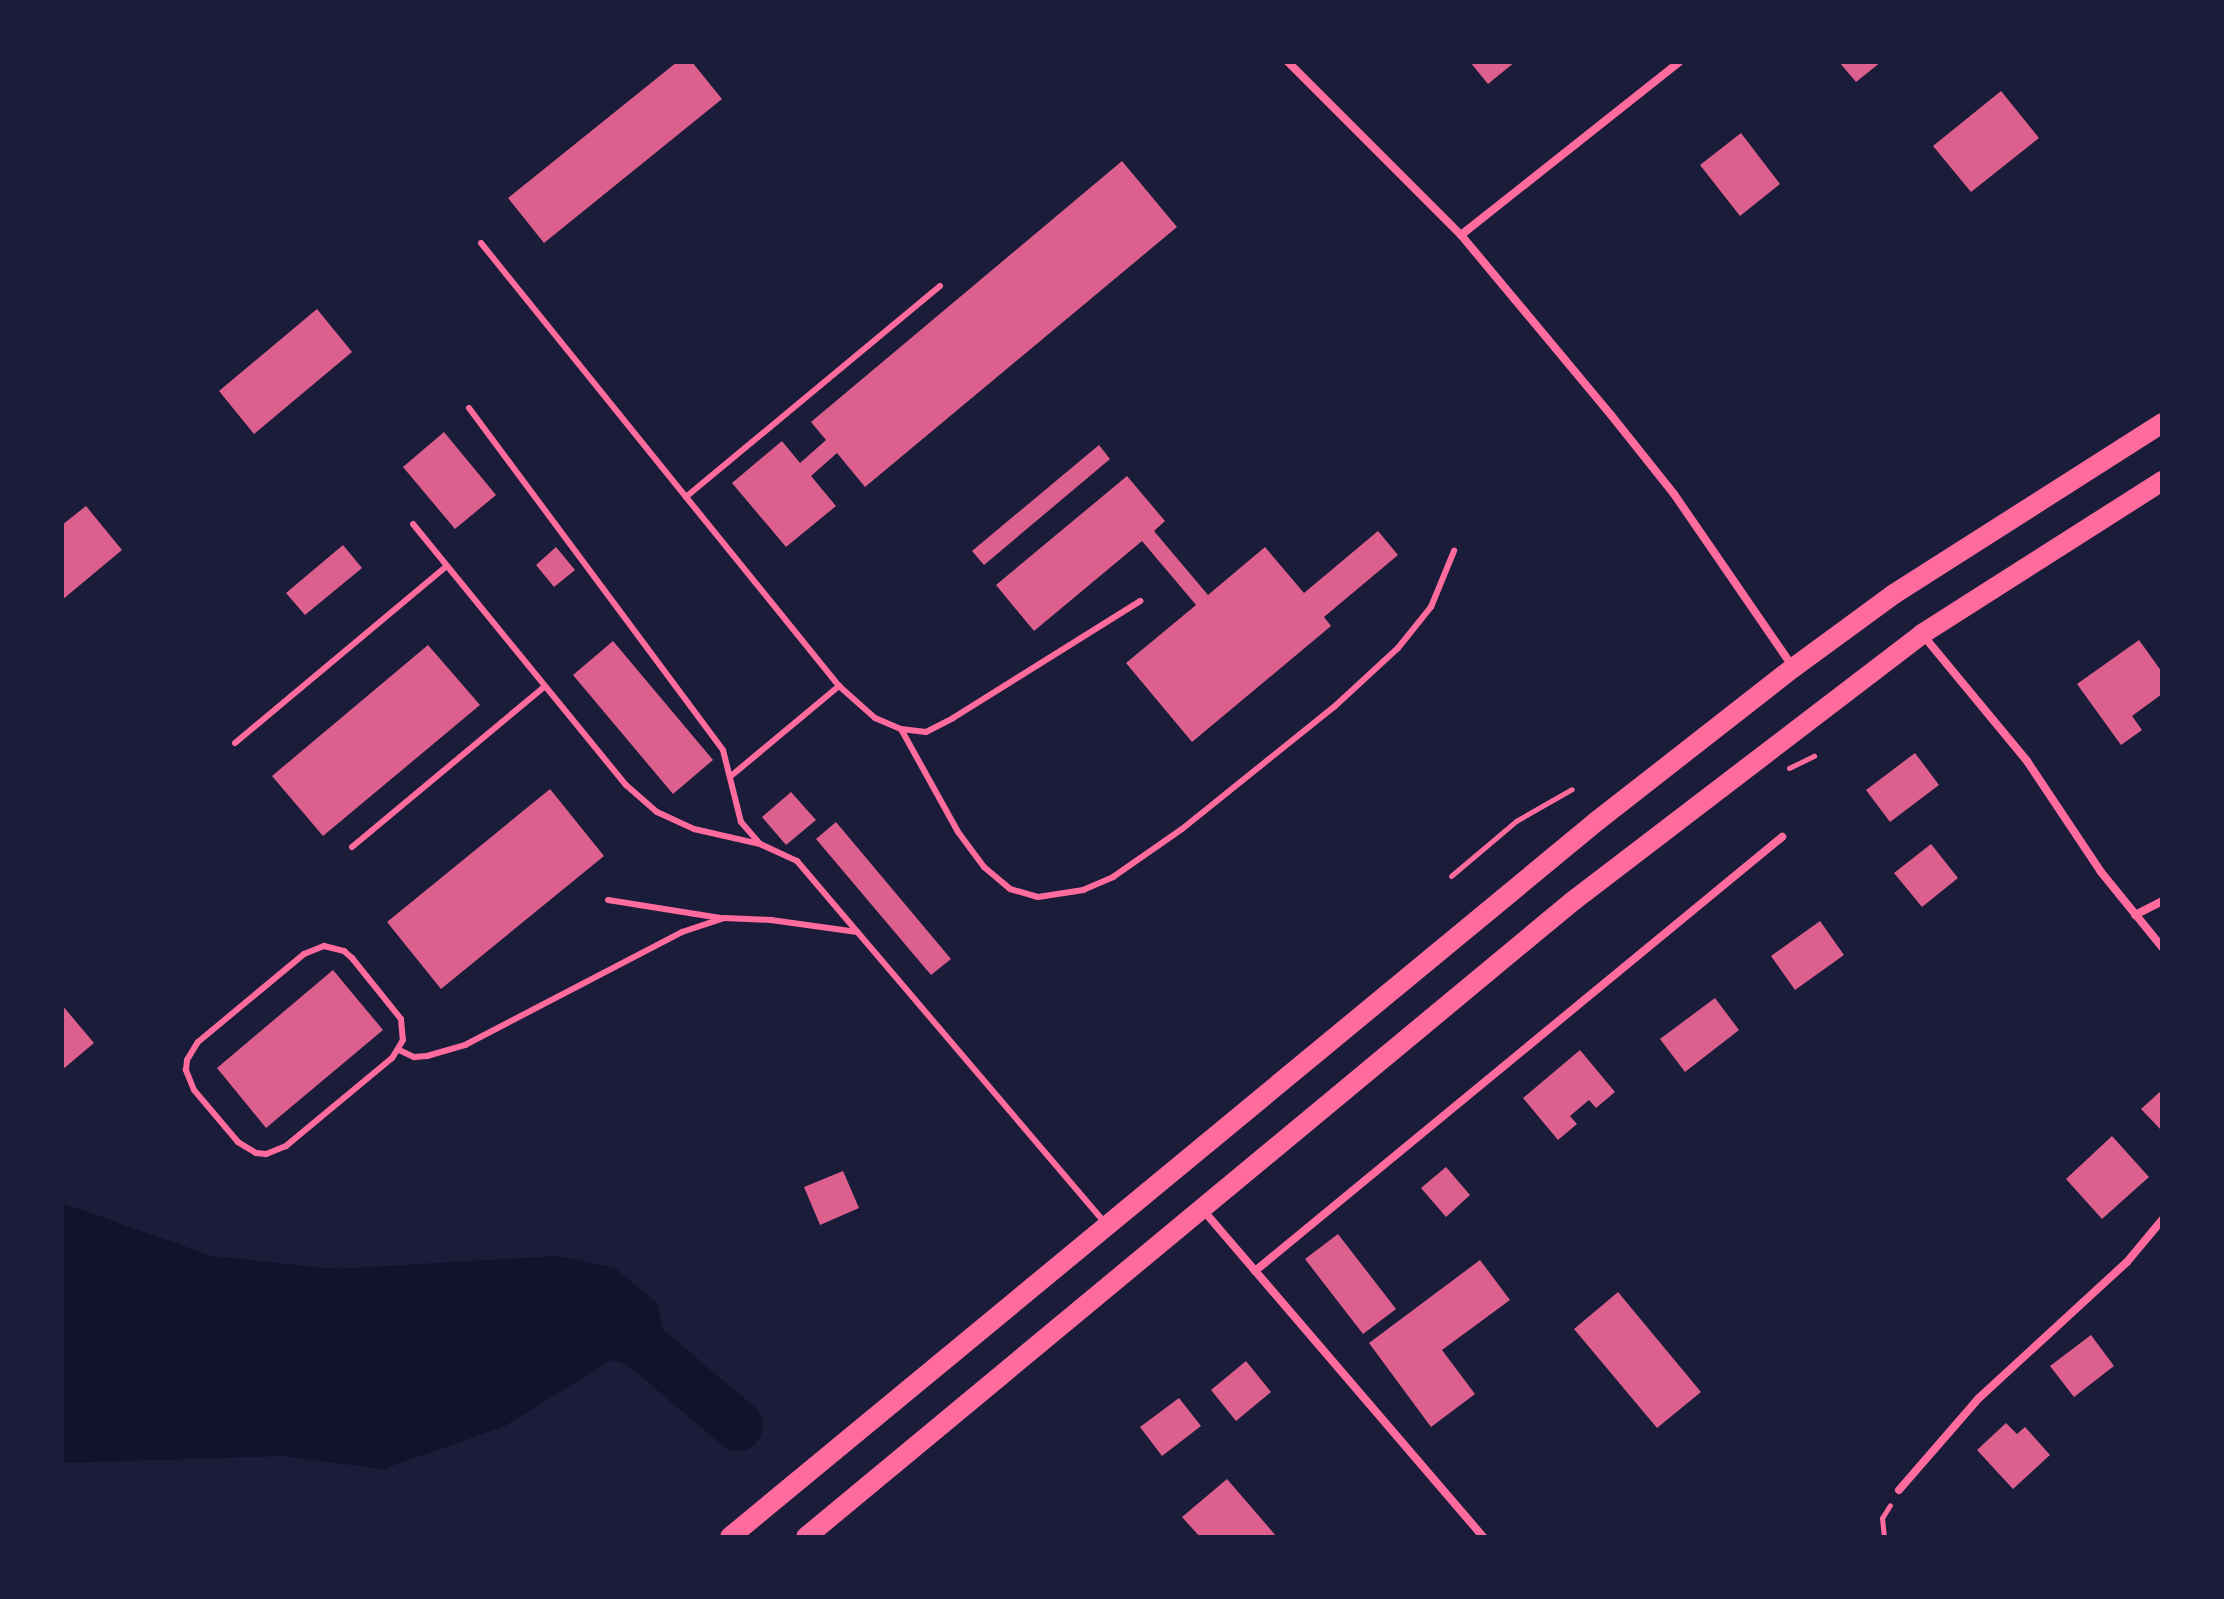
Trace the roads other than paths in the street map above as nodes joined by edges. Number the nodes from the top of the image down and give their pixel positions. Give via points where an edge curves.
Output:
1 (1288, 62) edge
2 (1679, 62) edge
3 (1461, 235) junction
4 (481, 243) dead end
5 (940, 286) dead end
6 (469, 408) dead end
7 (2162, 423) edge
8 (2162, 481) edge
9 (686, 497) junction
10 (413, 524) dead end
11 (1454, 551) dead end
12 (447, 566) junction
13 (1140, 601) dead end
14 (1922, 634) junction
15 (1793, 668) junction
16 (839, 686) junction
17 (544, 687) junction
18 (901, 729) junction
19 (235, 743) dead end
20 (731, 776) junction
21 (1782, 837) dead end
22 (760, 844) junction
23 (352, 847) dead end
24 (608, 900) dead end
25 (2162, 901) edge
26 (2135, 915) junction
27 (724, 918) junction
28 (858, 932) junction
29 (2162, 947) edge
30 (399, 1050) junction
31 (1202, 1209) junction
32 (2162, 1220) edge
33 (1106, 1225) junction
34 (1255, 1271) junction
35 (1899, 1490) road end
36 (730, 1537) edge
37 (806, 1537) edge
38 (1483, 1537) edge

1 - 3 street
2 - 3 street
3 - 15 street via 1674,494
4 - 9 lane
5 - 9 lane
6 - 20 lane via 723,750
7 - 15 main road via 1894,594
8 - 14 main road
9 - 16 lane
10 - 12 lane
11 - 18 lane via 1431,607 1398,648 1334,707 1182,829 1113,877 1083,890 1038,897 1010,889 984,867 958,832
12 - 17 lane
12 - 19 lane
13 - 18 lane via 953,718 926,732
14 - 26 street via 2027,761
14 - 31 main road via 1573,901
15 - 33 main road via 1597,821
16 - 18 lane via 875,718
16 - 20 lane
17 - 22 lane via 626,785 657,812 694,829
17 - 23 lane
20 - 22 lane via 741,822
21 - 34 street
22 - 28 lane via 797,861
24 - 27 lane
25 - 26 street
26 - 29 street
27 - 28 lane
27 - 30 lane via 682,932 465,1045 414,1057
28 - 33 lane
30 - 30 lane via 286,1146 266,1154 238,1142 194,1090 186,1070 198,1042 304,954 324,946 352,958 396,1010 404,1029
31 - 34 street
31 - 37 main road
32 - 35 street via 2127,1262 1979,1398
33 - 36 main road
34 - 38 street

